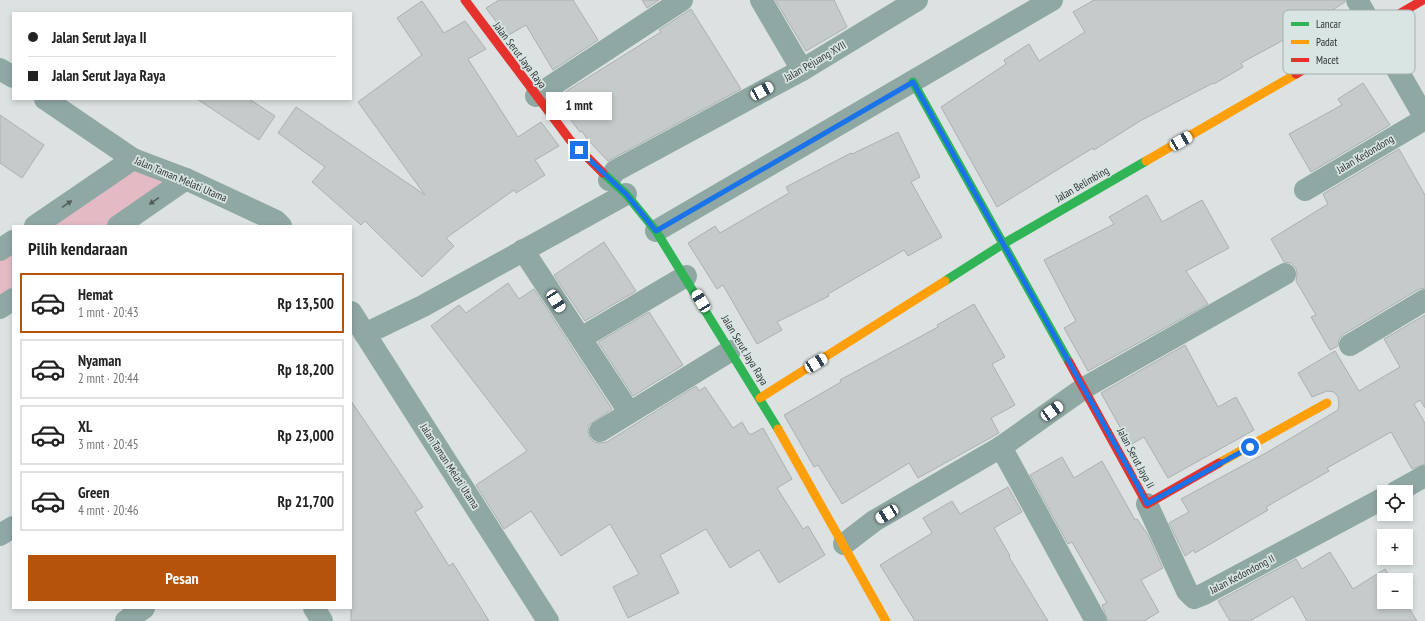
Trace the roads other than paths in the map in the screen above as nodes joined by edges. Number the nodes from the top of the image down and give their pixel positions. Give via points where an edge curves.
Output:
1 (466, 0) edge
2 (682, 0) edge
3 (762, 0) edge
4 (917, 0) edge
5 (1052, 0) edge
6 (1357, 0) edge
7 (1423, 0) edge
8 (1363, 10) edge
9 (1406, 10) edge
10 (0, 69) edge
11 (802, 70) junction
12 (1295, 74) edge
13 (1399, 74) edge
14 (12, 77) edge
15 (913, 82) junction
16 (536, 96) junction
17 (46, 100) edge
18 (1425, 119) edge
19 (133, 159) junction
20 (186, 179) junction
21 (609, 180) junction
22 (1305, 190) dead end
23 (626, 194) junction
24 (36, 225) edge
25 (119, 225) edge
26 (280, 225) edge
27 (656, 231) junction
28 (12, 242) edge
29 (1002, 244) junction
30 (0, 250) edge
31 (523, 250) junction
32 (1285, 274) dead end
33 (686, 276) junction
34 (12, 300) edge
35 (1425, 300) edge
36 (0, 308) edge
37 (352, 314) edge
38 (365, 334) junction
39 (581, 338) junction
40 (1350, 345) dead end
41 (730, 351) junction
42 (1084, 388) junction
43 (760, 398) junction
44 (1327, 403) dead end
45 (629, 412) junction
46 (600, 431) dead end
47 (1001, 447) junction
48 (1425, 476) edge
49 (1409, 485) edge
50 (1377, 502) edge
51 (1147, 504) junction
52 (12, 528) edge
53 (0, 536) edge
54 (844, 544) junction
55 (143, 609) edge
56 (315, 609) edge
57 (126, 621) edge
58 (322, 621) edge
59 (548, 621) edge
60 (886, 621) edge
61 (1096, 621) edge

1 - 16 street, Jalan Serut Jaya Raya
2 - 16 street
3 - 11 street
4 - 11 street, Jalan Pejuang XVII
5 - 15 street
6 - 8 street
7 - 9 street, Jalan Belimbing
10 - 14 street
11 - 21 street, Jalan Pejuang XVII via 614,171
12 - 29 street, Jalan Belimbing
13 - 18 street
15 - 27 street
15 - 29 street, Jalan Serut Jaya II
16 - 21 street, Jalan Serut Jaya Raya via 570,140
17 - 19 street, Jalan Taman Melati Utama
18 - 22 street, Jalan Kedondong
19 - 20 street, Jalan Taman Melati Utama
24 -> 19 street
20 -> 25 street
20 - 26 street, Jalan Taman Melati Utama
21 - 23 street, Jalan Serut Jaya Raya
23 - 27 street, Jalan Serut Jaya Raya
23 - 31 street
27 - 33 street, Jalan Serut Jaya Raya
28 - 30 street
29 - 42 street, Jalan Serut Jaya II
29 - 43 street, Jalan Belimbing
31 - 38 street via 397,320
31 - 39 street
32 - 42 street
33 - 39 street
33 - 41 street, Jalan Serut Jaya Raya
34 - 36 street
35 - 40 street
37 - 38 street, Jalan Taman Melati Utama
38 - 59 street, Jalan Taman Melati Utama
39 - 45 street
41 - 43 street, Jalan Serut Jaya Raya
41 - 45 street
42 - 47 street
42 - 51 street, Jalan Serut Jaya II
43 - 54 street, Jalan Serut Jaya Raya
44 - 51 street, Jalan Serut Jaya II
45 - 46 street
47 - 54 street via 874,521
47 - 61 street
48 - 49 street
50 - 51 street, Jalan Kedondong II via 1194,598 1187,592
52 - 53 street
54 - 60 street, Jalan Serut Jaya Raya
55 - 57 street
56 - 58 street

